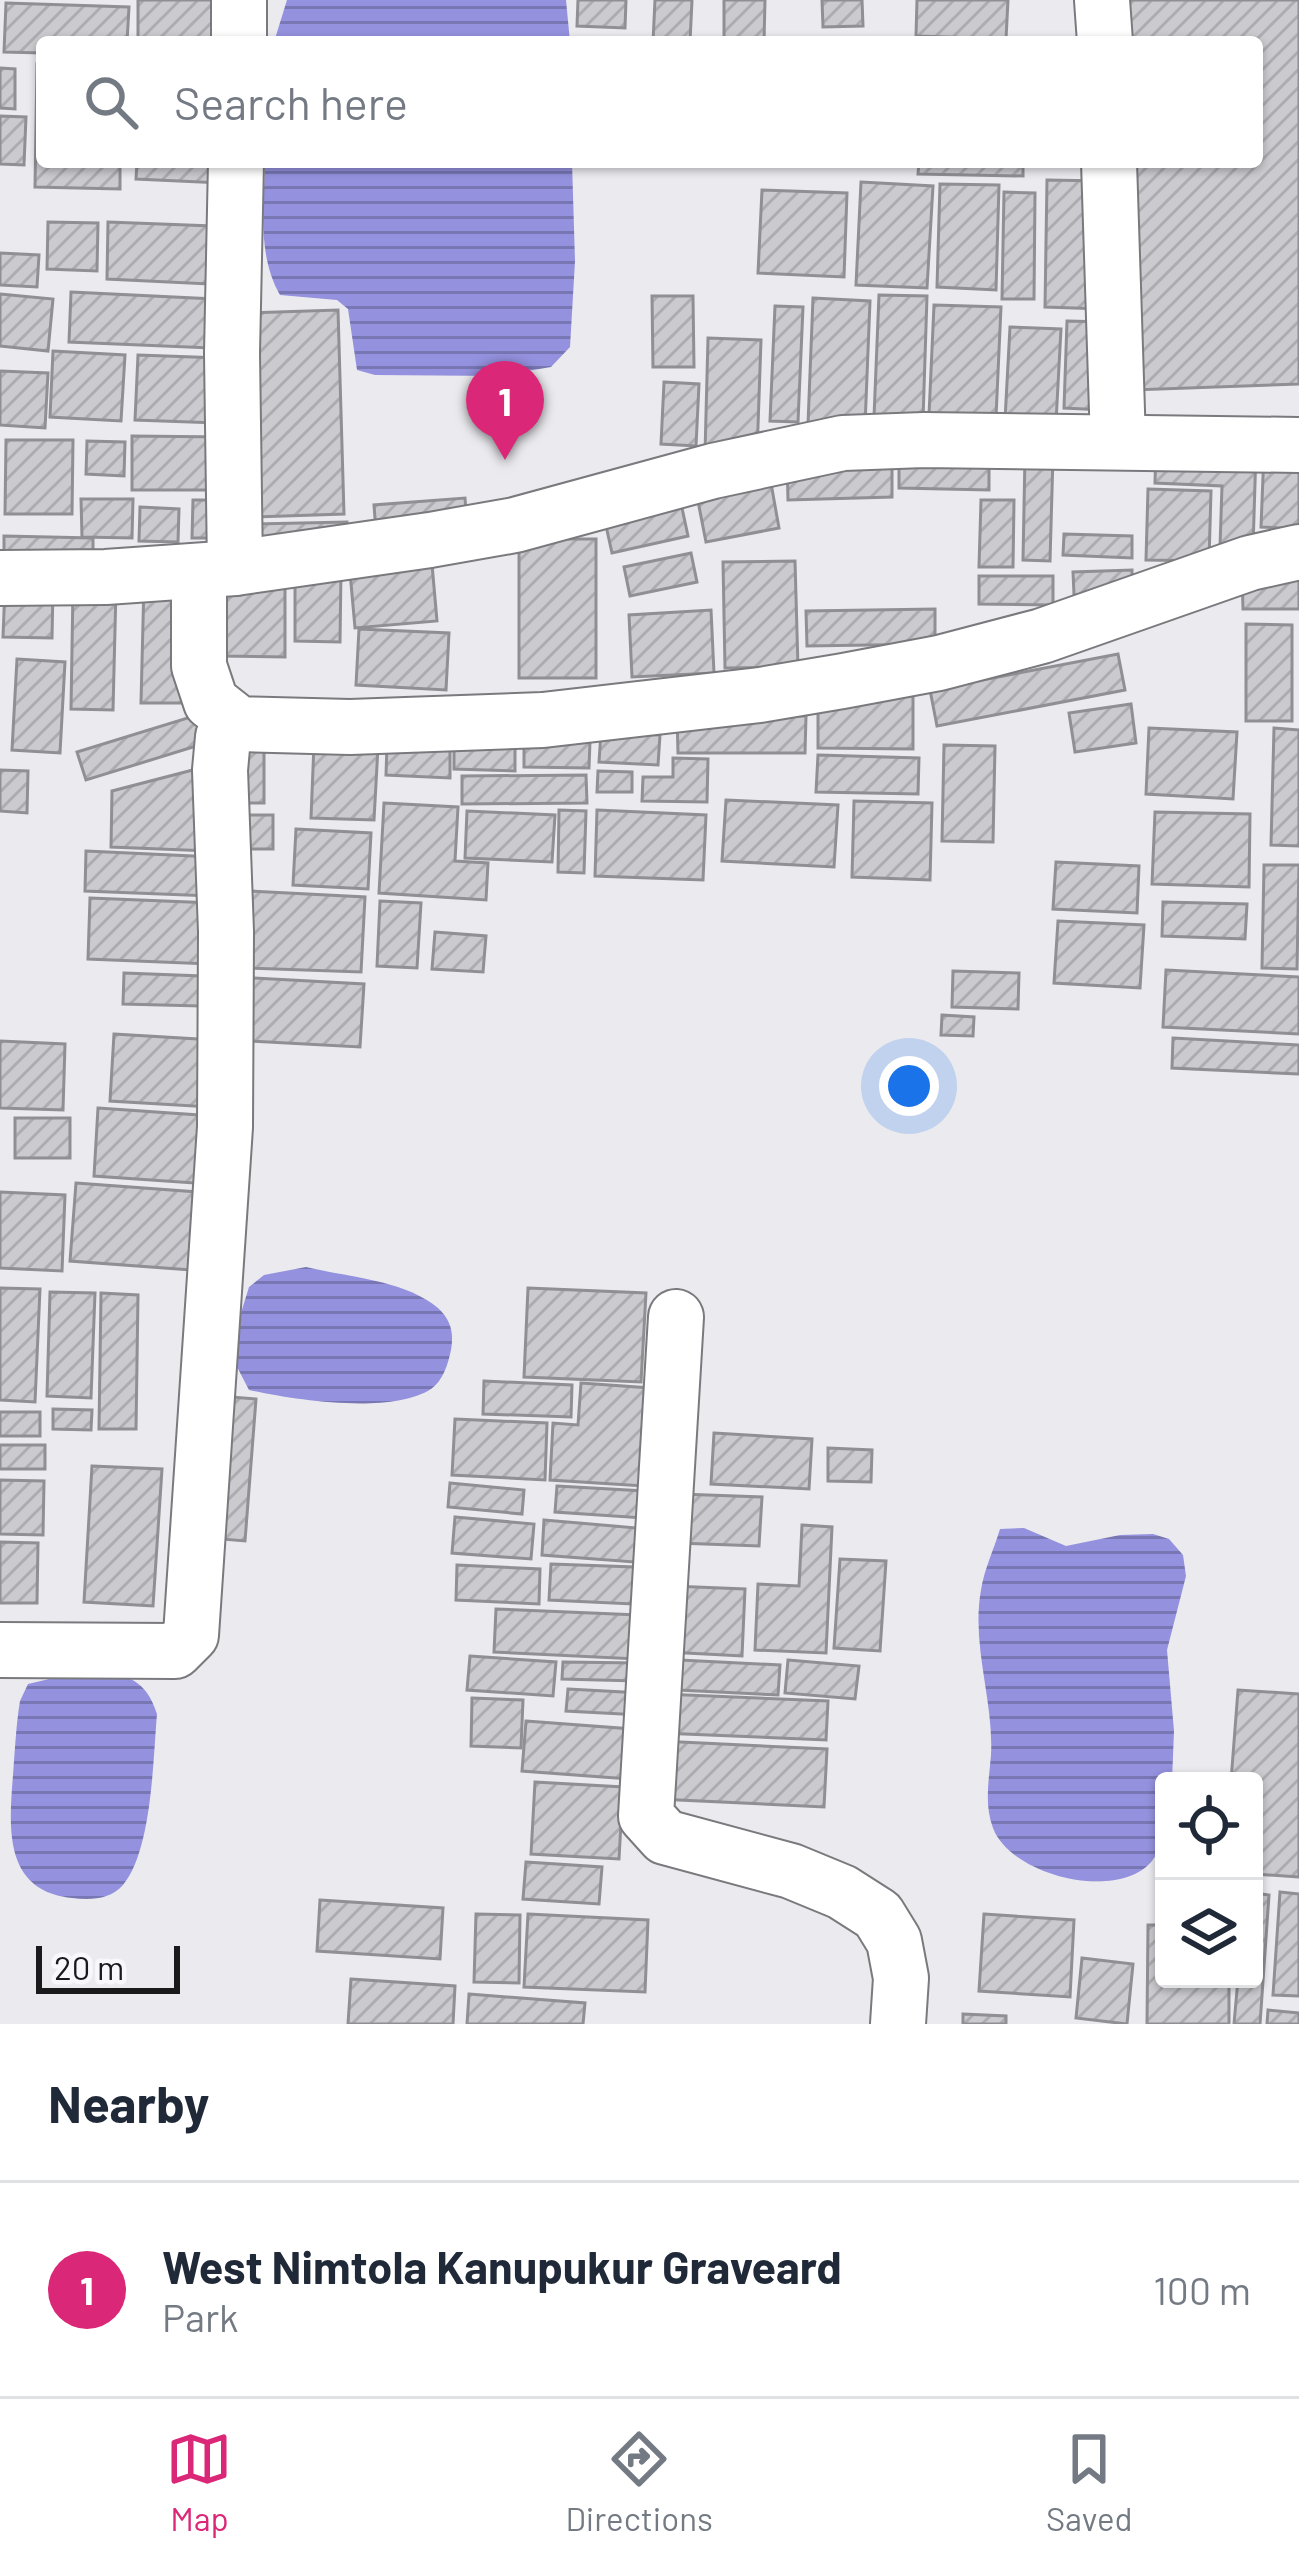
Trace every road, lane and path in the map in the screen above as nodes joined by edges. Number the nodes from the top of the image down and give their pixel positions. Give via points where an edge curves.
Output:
1 (239, 0) edge
2 (1102, 0) edge
3 (239, 36) edge
4 (1105, 36) edge
5 (236, 168) edge
6 (1109, 168) edge
7 (1118, 442) junction
8 (1299, 445) edge
9 (1299, 552) edge
10 (217, 569) junction
11 (0, 578) edge
12 (239, 724) junction
13 (676, 1317) dead end
14 (0, 1650) edge
15 (898, 2024) edge

1 - 3 street
2 - 4 street
5 - 10 street
6 - 7 street
7 - 8 street
7 - 10 street via 843,443 515,525
9 - 12 street via 1042,636 760,695 542,721
10 - 11 street
10 - 12 street via 199,666 211,702
12 - 14 street via 223,737 220,770 225,1127 191,1635 175,1651
13 - 15 street via 646,1816 665,1838 791,1871 878,1915 898,1960

